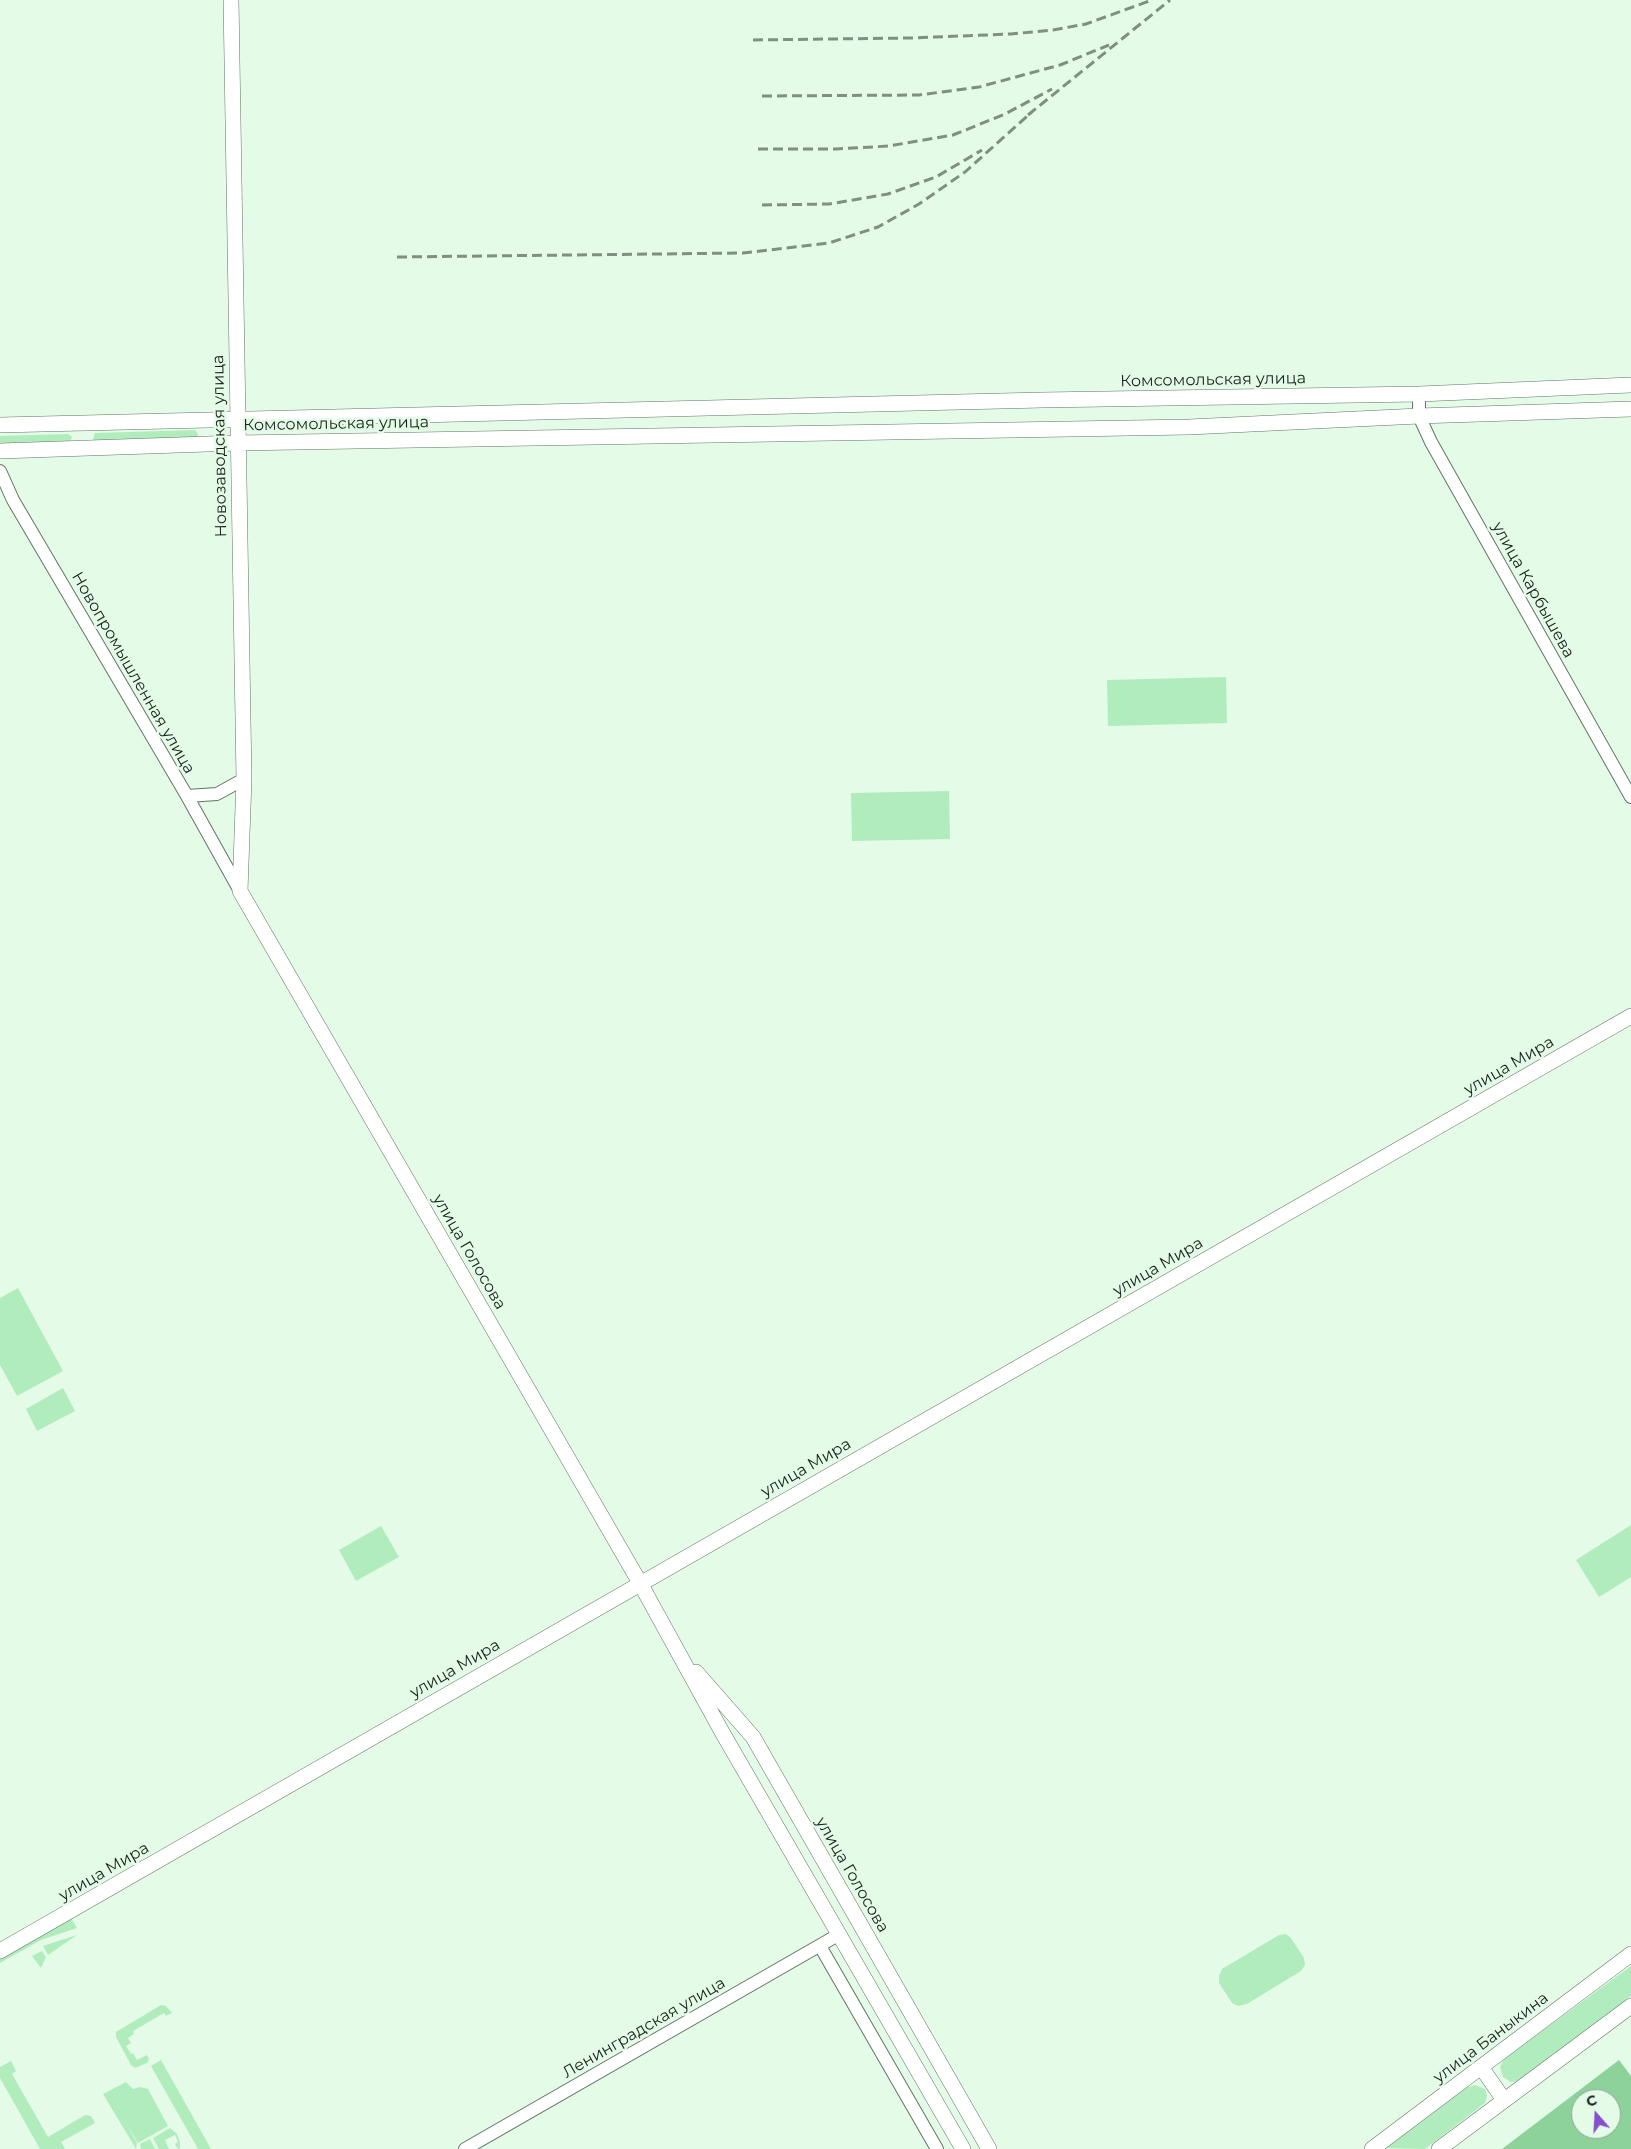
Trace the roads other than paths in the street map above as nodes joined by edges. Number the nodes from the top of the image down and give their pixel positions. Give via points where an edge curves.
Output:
1 (231, 0) edge
2 (1631, 385) edge
3 (1420, 394) junction
4 (795, 406) junction
5 (1631, 409) edge
6 (583, 411) junction
7 (1419, 416) junction
8 (237, 419) junction
9 (83, 423) junction
10 (0, 425) edge
11 (796, 434) junction
12 (583, 437) junction
13 (238, 443) junction
14 (84, 448) junction
15 (0, 451) edge
16 (0, 471) edge
17 (244, 779) junction
18 (186, 796) junction
19 (1631, 797) edge
20 (240, 891) junction
21 (1631, 1016) edge
22 (640, 1583) junction
23 (666, 1631) junction
24 (753, 1737) junction
25 (732, 1748) junction
26 (838, 1935) junction
27 (820, 1946) junction
28 (0, 1951) edge
29 (1631, 1954) edge
30 (1631, 2006) edge
31 (917, 2022) junction
32 (895, 2033) junction
33 (1481, 2067) junction
34 (1504, 2100) junction
35 (465, 2149) edge
36 (937, 2149) edge
37 (963, 2149) edge
38 (989, 2149) edge
39 (1372, 2149) edge
40 (1439, 2149) edge

1 - 8 main road, Новозаводская улица
2 - 3 main road, Комсомольская улица
3 - 4 main road, Комсомольская улица
3 - 7 street, улица Карбышева
4 - 6 main road, Комсомольская улица
4 - 11 main road
5 - 7 main road, Комсомольская улица
6 - 8 main road, Комсомольская улица
6 - 12 main road
7 - 11 main road, Комсомольская улица via 1189,427
7 - 19 street, улица Карбышева
8 - 9 main road, Комсомольская улица
8 - 13 main road, Новозаводская улица
9 - 10 main road, Комсомольская улица
9 - 14 main road
11 - 12 main road, Комсомольская улица
12 - 13 main road, Комсомольская улица
13 - 14 main road, Комсомольская улица
13 - 17 main road, Новозаводская улица
14 - 15 main road, Комсомольская улица
16 - 18 street, Новопромышленная улица via 13,500
17 - 18 street via 217,794
17 - 20 main road, Новозаводская улица
18 - 20 street, Новопромышленная улица
20 - 22 main road, улица Голосова
21 - 22 main road, улица Мира
22 - 23 main road, улица Голосова
22 - 28 main road, улица Мира
23 - 24 main road, улица Голосова via 698,1675
23 - 25 main road, улица Голосова
24 - 25 main road via 743,1736
24 - 31 main road, улица Голосова
25 - 26 main road, улица Голосова
26 - 27 street, Ленинградская улица
26 - 32 main road, улица Голосова
27 - 35 street, Ленинградская улица
27 - 36 street
29 - 33 main road, улица Баныкина
30 - 34 main road
31 - 32 main road via 914,2033 908,2036
31 - 38 main road, улица Голосова
32 - 37 main road, улица Голосова
33 - 34 main road
33 - 39 main road, улица Баныкина
34 - 40 main road

